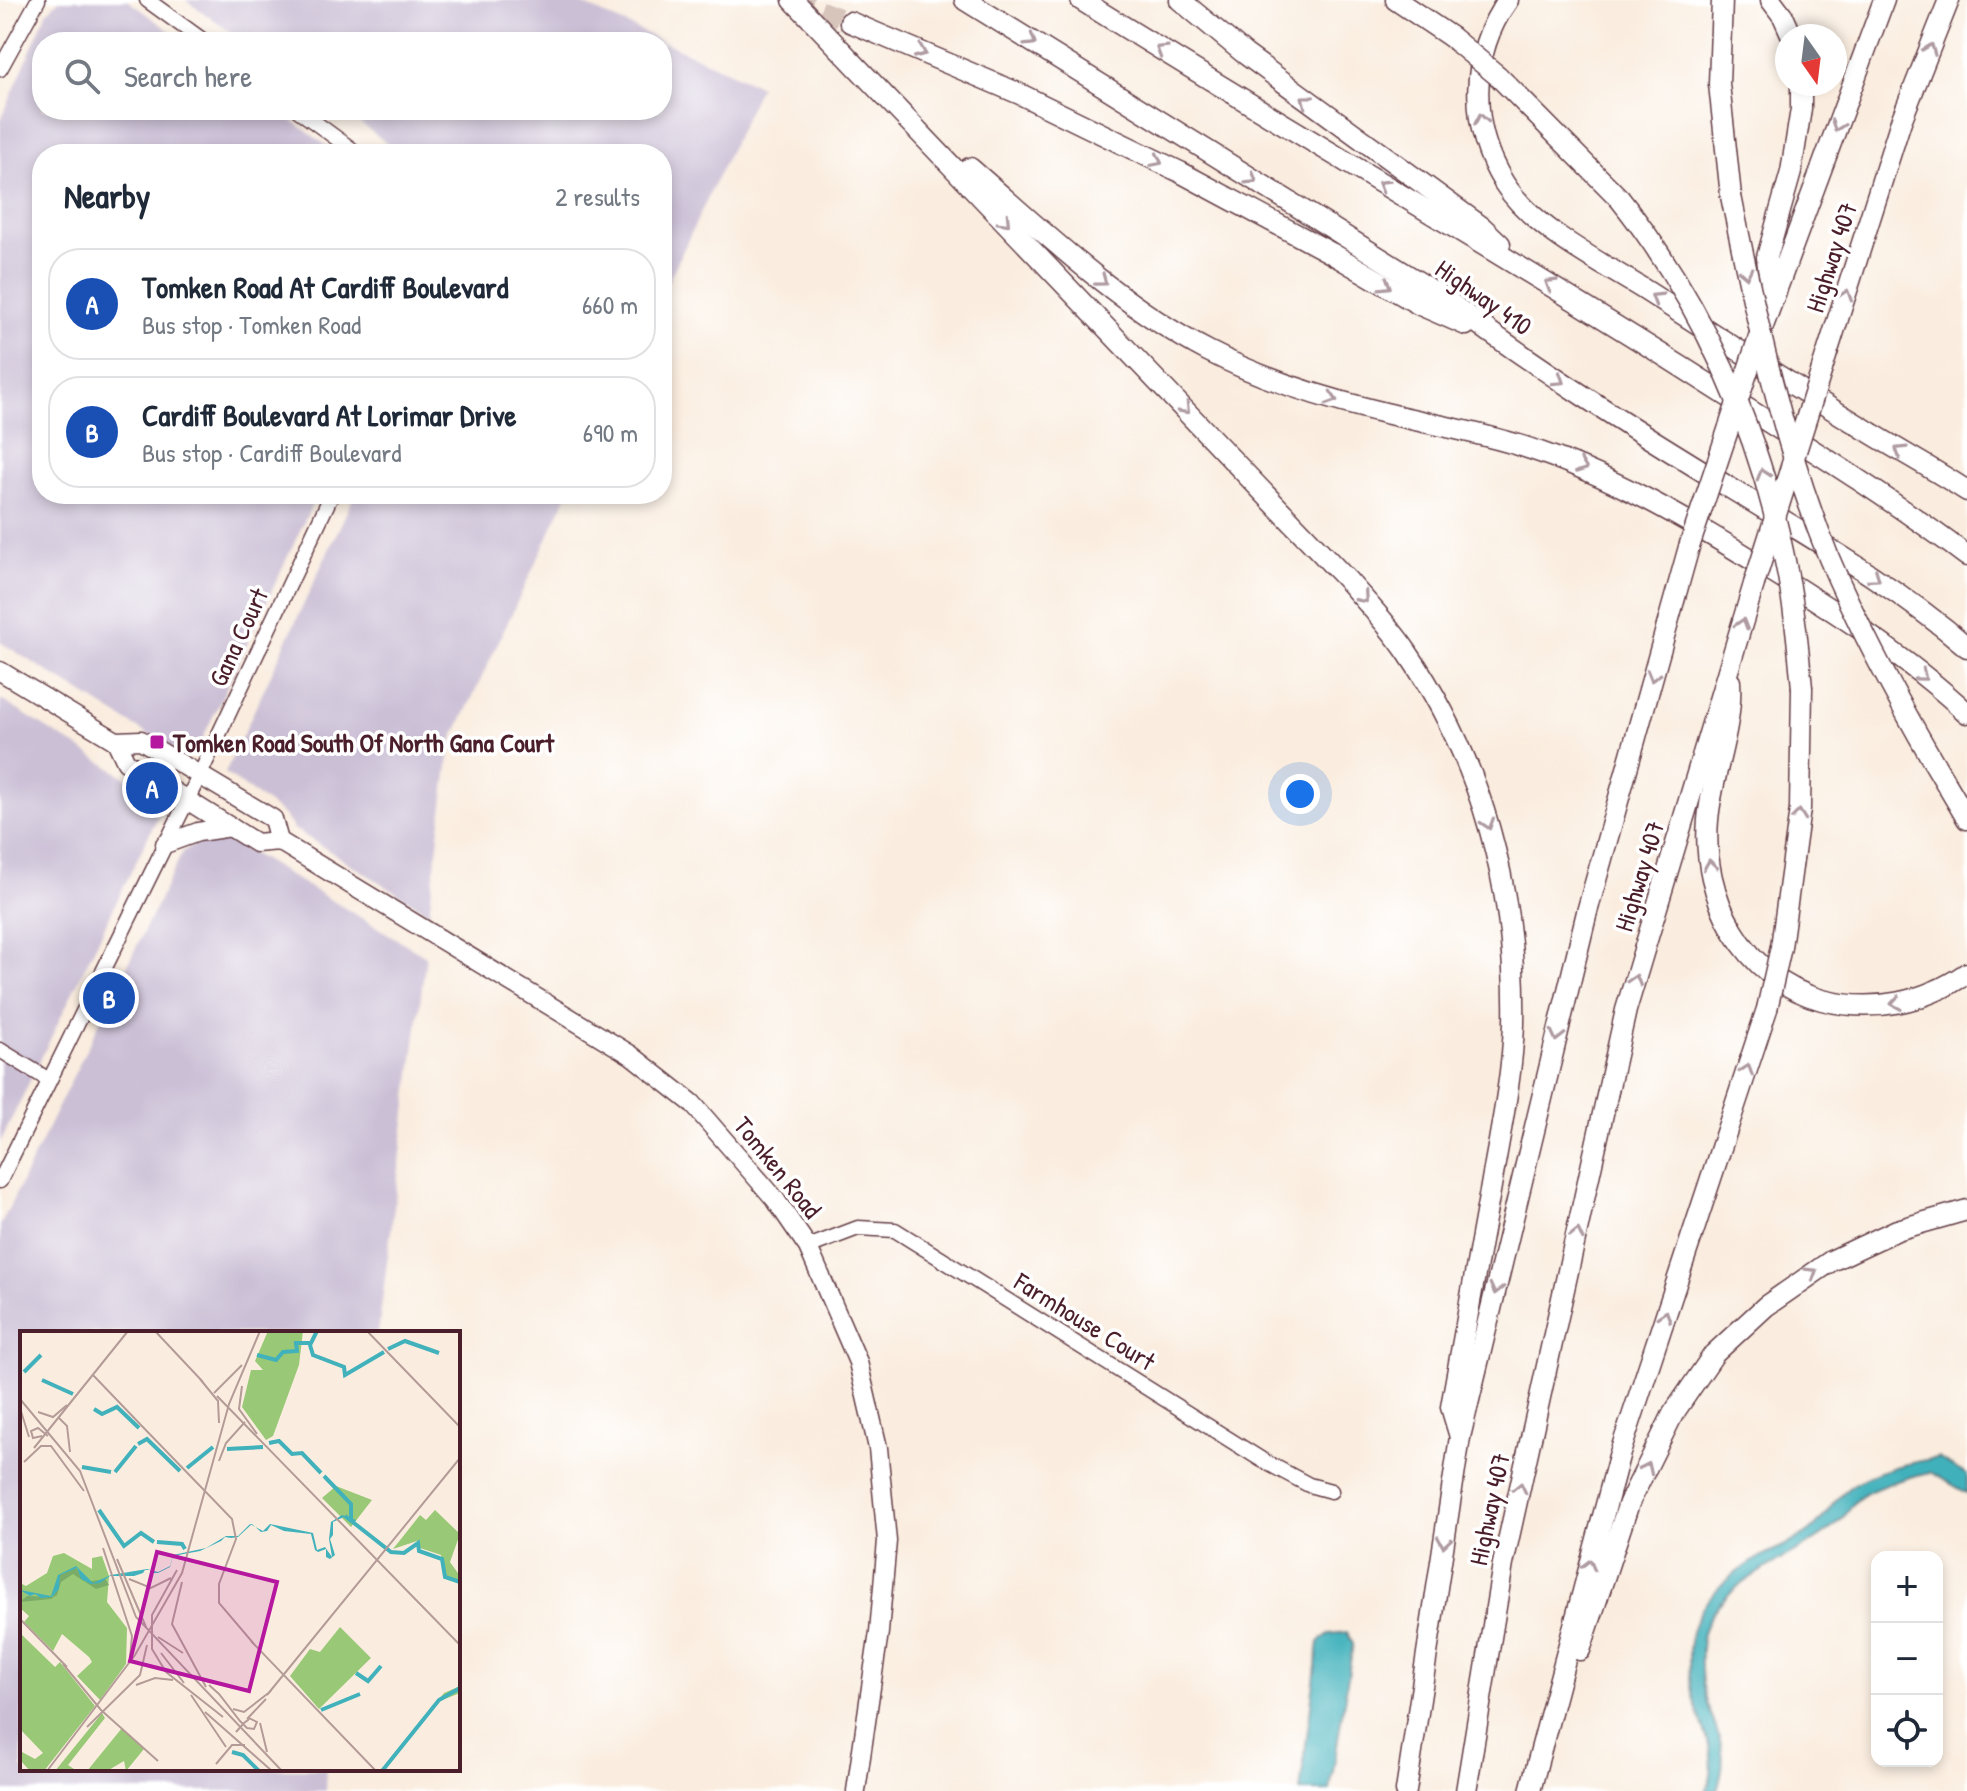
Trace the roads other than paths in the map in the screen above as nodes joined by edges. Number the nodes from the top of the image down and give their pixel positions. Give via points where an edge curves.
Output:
1 (38, 0) edge
2 (147, 0) edge
3 (793, 0) edge
4 (965, 0) edge
5 (1081, 0) edge
6 (1180, 0) edge
7 (1396, 0) edge
8 (1508, 0) edge
9 (1722, 0) edge
10 (1771, 0) edge
11 (1884, 0) edge
12 (1949, 0) edge
13 (850, 22) tunnel mouth
14 (1787, 24) edge
15 (191, 32) edge
16 (0, 69) edge
17 (1800, 96) edge
18 (312, 120) edge
19 (912, 125) junction
20 (344, 144) edge
21 (1523, 267) junction
22 (1772, 304) junction
23 (1494, 337) junction
24 (1967, 491) edge
25 (327, 504) edge
26 (1967, 556) edge
27 (1967, 647) edge
28 (1729, 666) junction
29 (0, 671) edge
30 (1967, 713) edge
31 (116, 741) junction
32 (199, 775) junction
33 (187, 800) junction
34 (1967, 819) edge
35 (231, 827) junction
36 (279, 841) junction
37 (165, 844) junction
38 (1967, 973) edge
39 (0, 1050) edge
40 (49, 1080) junction
41 (0, 1181) edge
42 (1967, 1210) edge
43 (808, 1247) junction
44 (1460, 1437) junction
45 (1331, 1491) dead end
46 (1555, 1694) junction
47 (856, 1791) edge
48 (1406, 1791) edge
49 (1466, 1791) edge
50 (1530, 1791) edge

1 - 16 street
2 - 15 street
3 - 19 highway
4 -> 23 highway, Highway 410 via 1441,296
21 -> 5 highway, Highway 410
21 -> 6 highway via 1482,227 1245,54
46 -> 7 highway, bridge via 1619,1456 1767,1009 1800,809 1802,688 1772,505 1747,425 1693,310 1619,198 1498,76
24 -> 8 highway via 1553,231 1519,201 1486,145 1478,100 1481,55
9 -> 34 highway, bridge via 1719,84 1731,196 1768,366 1799,473 1864,636
10 - 14 highway
11 -> 22 highway, Highway 407
28 -> 12 highway, Highway 407, bridge via 1901,121
13 -> 23 highway via 1020,94 1180,172 1420,305
17 - 22 highway via 1791,172 1767,257
18 - 20 street
19 -> 30 highway via 940,142 1088,270 1198,345 1293,387 1520,446 1627,487 1830,608
19 -> 44 highway via 1377,614 1432,693 1476,785 1506,898 1514,1027 1508,1088 1451,1407
26 -> 21 highway, Highway 410 via 1867,485
22 -> 44 highway, Highway 407, bridge via 1689,547 1587,912
23 -> 27 highway, Highway 410 via 1872,575
25 - 32 street, Gana Court
38 -> 28 highway via 1917,999 1851,1005 1800,992 1766,970 1742,945 1716,895 1708,851 1708,819 1731,706
49 -> 28 highway, Highway 407 via 1503,1564 1626,1010
29 - 31 main road, Tomken Road
31 - 32 main road, Tomken Road via 141,740
31 - 33 main road, Tomken Road via 126,762
32 - 33 street, Gana Court
32 - 36 main road, Tomken Road via 273,819
33 - 35 main road, Tomken Road
33 - 37 street, Gana Court
35 - 36 main road, Tomken Road via 256,843
35 - 37 main road
36 - 43 main road, Tomken Road via 631,1055 692,1103 775,1199
37 - 40 street, Gana Court
39 - 40 street
40 - 41 street, Gana Court
46 -> 42 highway via 1573,1670 1629,1503 1673,1414 1714,1354 1766,1306 1831,1261 1897,1230
43 - 45 street, Farmhouse Court via 858,1228 895,1230 1262,1460
43 - 47 main road, Tomken Road via 858,1362 878,1448 887,1541
44 -> 48 highway, Highway 407
46 - 50 highway

